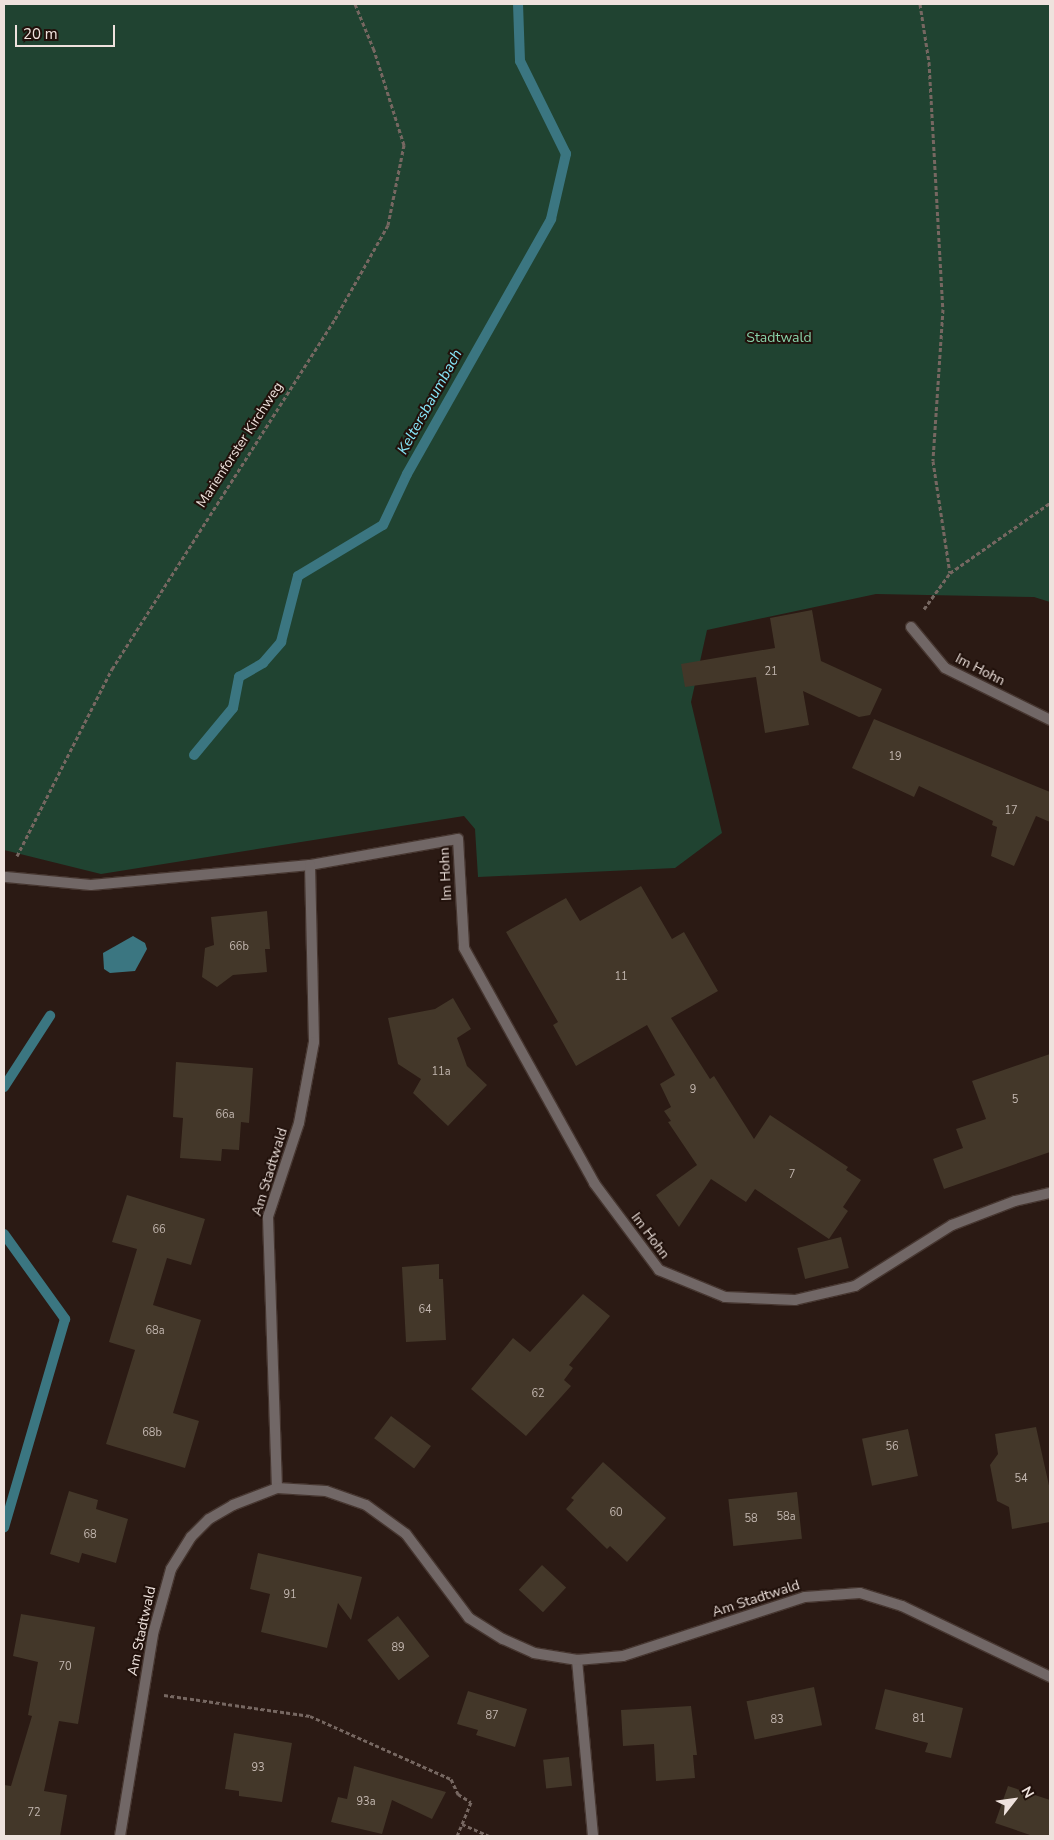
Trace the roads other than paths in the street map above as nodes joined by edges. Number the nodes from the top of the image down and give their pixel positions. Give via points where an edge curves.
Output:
1 (911, 627) road end
2 (1050, 720) edge
3 (310, 865) junction
4 (6, 877) road end
5 (1050, 1193) edge
6 (277, 1488) junction
7 (577, 1660) junction
8 (1050, 1677) edge
9 (120, 1836) edge
10 (593, 1836) edge

1 - 2 street, Im Hohn via 945,668
3 - 4 street via 91,884
3 - 5 street, Im Hohn via 458,839 464,948 594,1183 659,1270 725,1297 795,1300 855,1286 952,1225 1015,1201
3 - 6 street, Am Stadtwald via 314,1042 299,1123 268,1217
6 - 7 street, Am Stadtwald via 326,1491 366,1505 406,1534 469,1618 534,1653
6 - 9 street, Am Stadtwald via 233,1505 209,1519 192,1537 171,1569 160,1603
7 - 8 street, Am Stadtwald via 623,1656 804,1597 860,1593 902,1606
7 - 10 street

